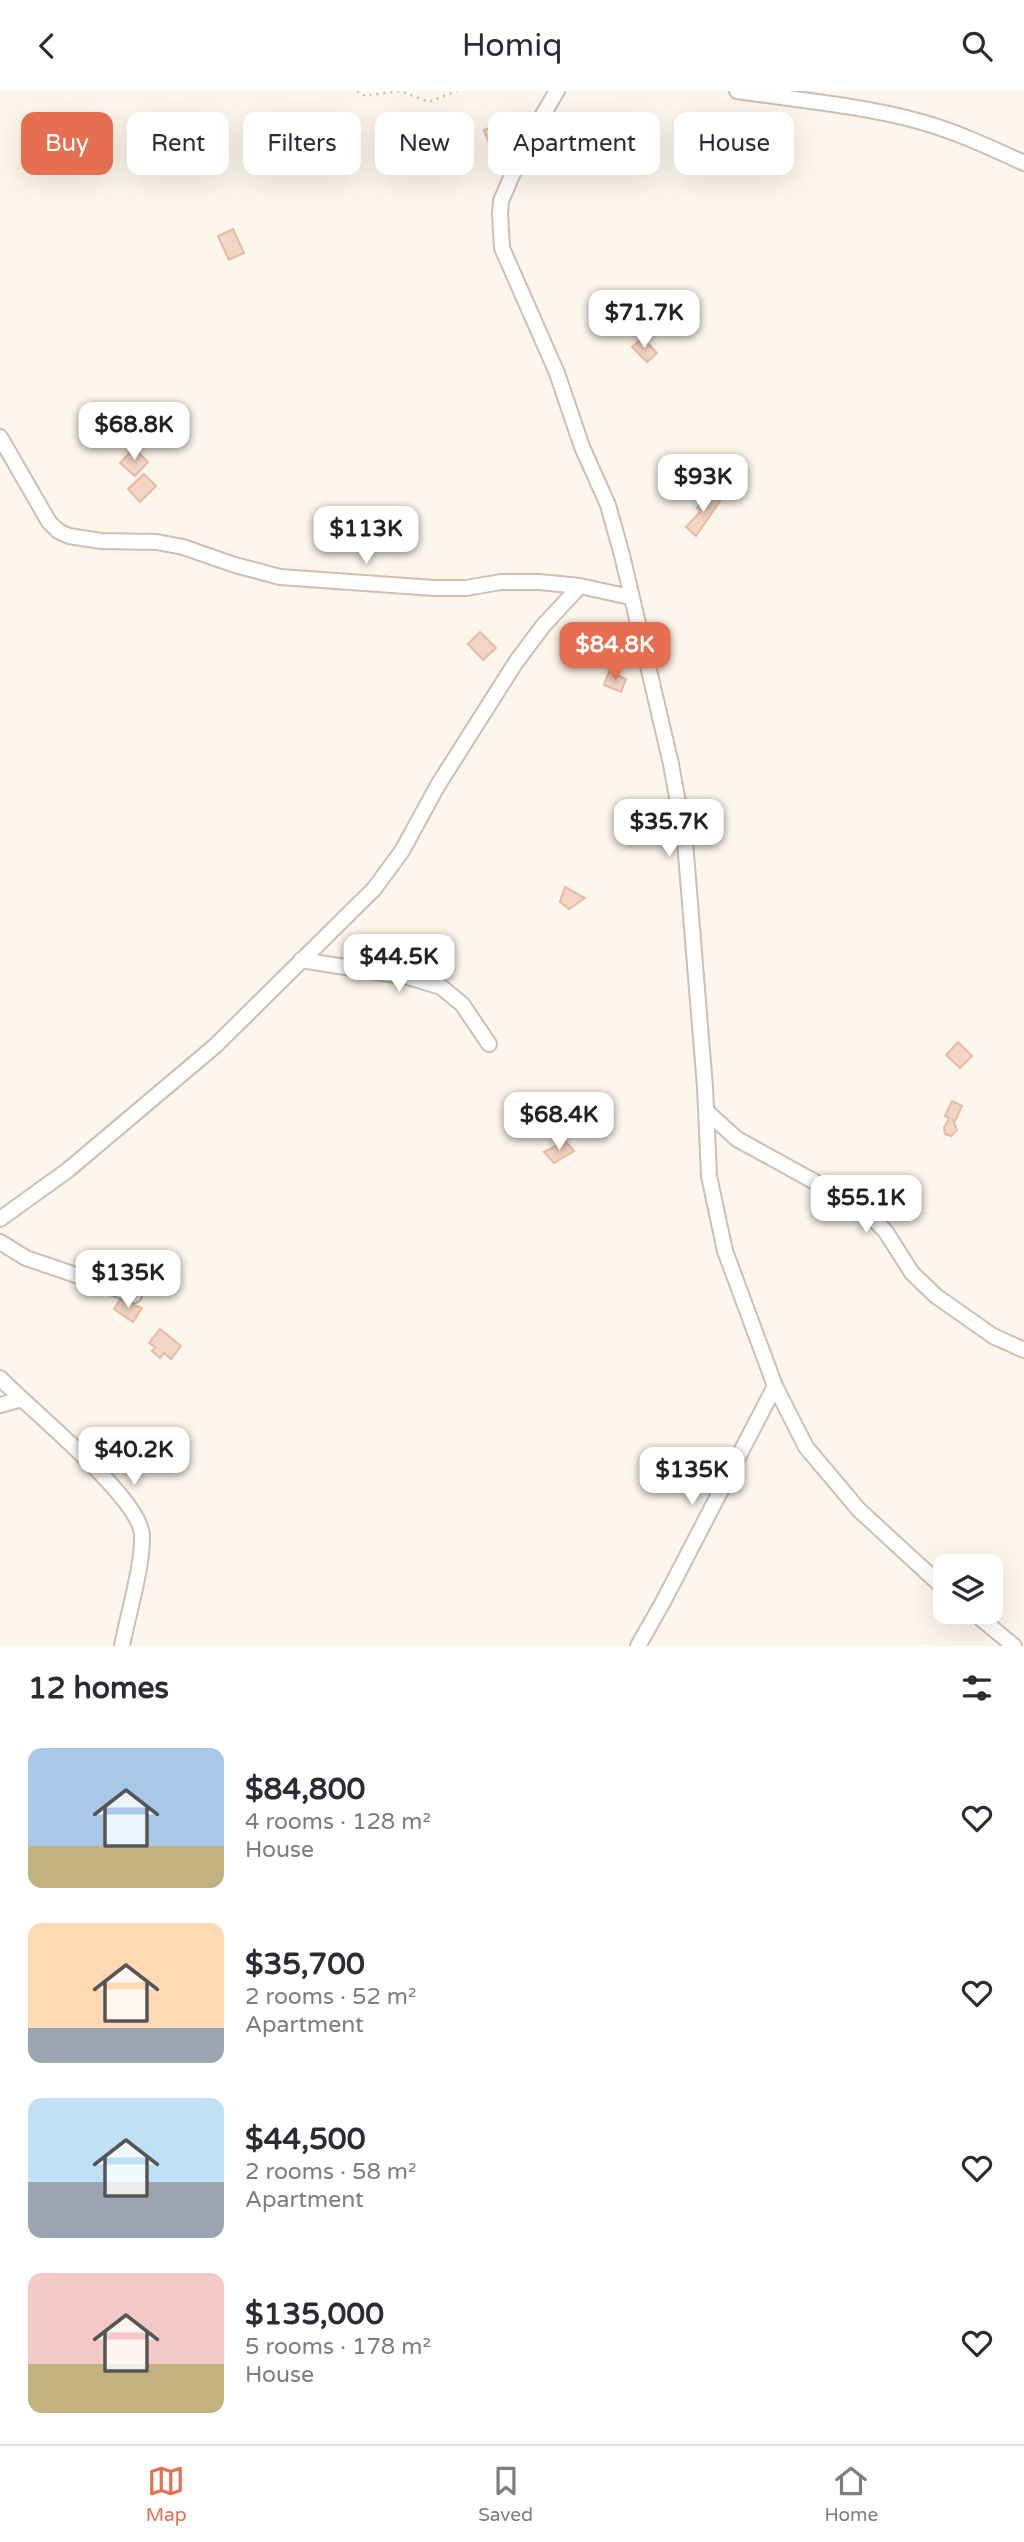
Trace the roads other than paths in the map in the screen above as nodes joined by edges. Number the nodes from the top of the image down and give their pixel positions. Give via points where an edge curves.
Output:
1 (557, 91) edge
2 (737, 91) edge
3 (789, 95) edge
4 (1024, 163) edge
5 (0, 437) edge
6 (580, 586) junction
7 (630, 597) junction
8 (301, 960) junction
9 (489, 1044) dead end
10 (706, 1111) junction
11 (0, 1219) edge
12 (0, 1242) edge
13 (134, 1295) dead end
14 (1024, 1350) edge
15 (0, 1378) edge
16 (775, 1386) junction
17 (22, 1399) junction
18 (0, 1405) edge
19 (933, 1578) edge
20 (987, 1624) edge
21 (122, 1646) edge
22 (638, 1646) edge
23 (1014, 1646) edge

1 - 7 street via 525,145 501,201 502,248 608,505
2 - 3 street
3 - 4 street via 917,121
5 - 6 street via 49,522 69,536 157,542 280,577 328,582 434,588 501,582
6 - 7 street
6 - 8 street via 516,662 389,870
7 - 10 street via 685,842
8 - 9 street via 408,977 441,987 462,1004
8 - 11 street via 215,1046 68,1170
10 - 14 street via 737,1139 864,1209 886,1232 912,1273 936,1296 993,1336
10 - 16 street via 709,1176 725,1251
12 - 13 street via 26,1258
15 - 17 street
16 - 19 street via 806,1447 835,1483
16 - 22 street
17 - 18 street
17 - 21 street via 78,1450 141,1526 140,1557
20 - 23 street

